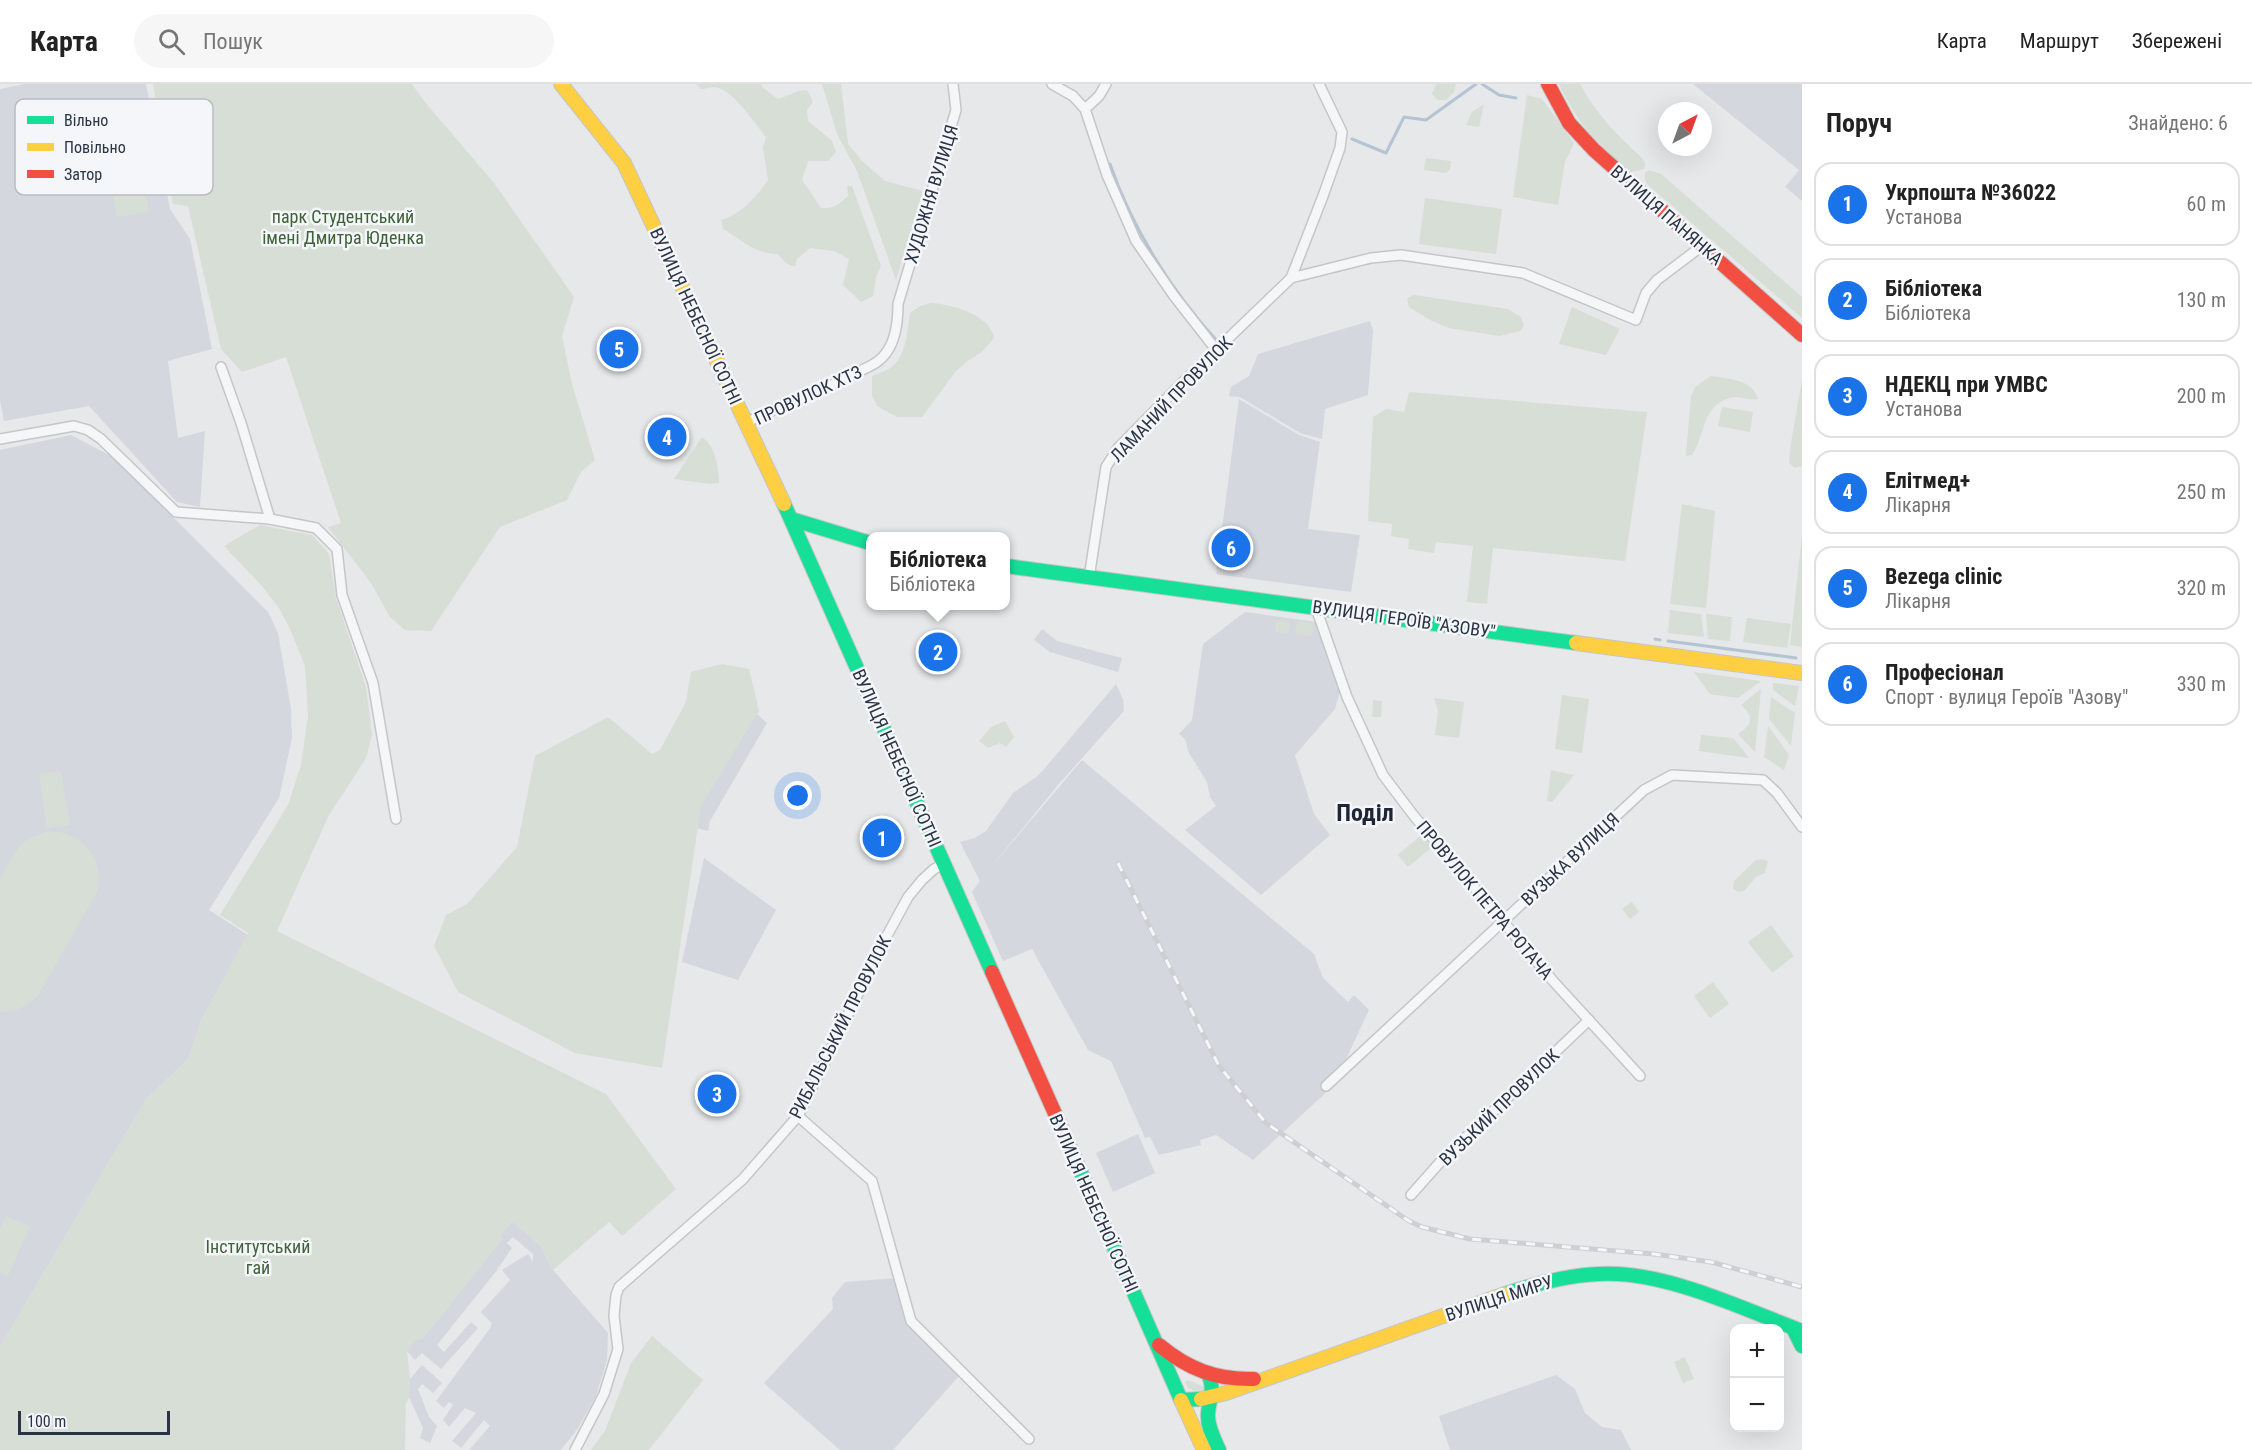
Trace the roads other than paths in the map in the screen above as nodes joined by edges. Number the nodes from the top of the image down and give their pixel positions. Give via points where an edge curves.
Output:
1 (561, 84) edge
2 (953, 84) edge
3 (1052, 84) edge
4 (1106, 84) edge
5 (1318, 84) edge
6 (1548, 84) edge
7 (1085, 109) junction
8 (1702, 246) junction
9 (1291, 278) junction
10 (898, 304) joint
11 (1802, 335) edge
12 (1217, 351) junction
13 (221, 367) dead end
14 (746, 423) junction
15 (0, 439) edge
16 (270, 519) junction
17 (791, 519) junction
18 (866, 542) edge
19 (1010, 567) edge
20 (1089, 578) junction
21 (1316, 608) junction
22 (1802, 673) edge
23 (396, 819) dead end
24 (1802, 827) edge
25 (944, 864) junction
26 (1503, 921) junction
27 (1589, 1020) junction
28 (1640, 1076) dead end
29 (1326, 1086) dead end
30 (798, 1116) junction
31 (1411, 1195) dead end
32 (1798, 1330) edge
33 (1155, 1341) junction
34 (1802, 1346) edge
35 (1192, 1369) junction
36 (1170, 1375) junction
37 (1209, 1376) junction
38 (1269, 1378) junction
39 (1211, 1398) junction
40 (1181, 1400) junction
41 (1029, 1439) dead end
42 (575, 1450) edge
43 (1204, 1450) edge
44 (1219, 1450) edge

1 - 14 main road, ВУЛИЦЯ НЕБЕСНОЇ СОТНІ via 624,163
2 - 10 street, ХУДОЖНЯ ВУЛИЦЯ via 956,110
3 - 7 street
4 - 7 street
5 - 9 street, ЛАМАНИЙ ПРОВУЛОК via 1342,132 1340,148
6 - 8 main road, ВУЛИЦЯ ПАНЯНКА via 1564,116 1581,137
7 - 12 street via 1107,175 1136,241
8 - 9 street via 1657,280 1636,320 1523,273 1401,255 1371,258
8 - 11 main road, ВУЛИЦЯ ПАНЯНКА
9 - 12 street, ЛАМАНИЙ ПРОВУЛОК
10 - 14 street, ПРОВУЛОК ХТЗ via 891,346 878,362
12 - 20 street, ЛАМАНИЙ ПРОВУЛОК via 1118,448 1106,467
13 - 16 street
14 - 17 main road, ВУЛИЦЯ НЕБЕСНОЇ СОТНІ
15 - 16 street via 74,426 88,430 176,512
16 - 23 street via 316,528 338,549 342,595 373,683
17 - 18 main road
17 - 25 main road, ВУЛИЦЯ НЕБЕСНОЇ СОТНІ
19 - 20 main road, ВУЛИЦЯ ГЕРОЇВ "АЗОВУ"
20 - 21 main road, ВУЛИЦЯ ГЕРОЇВ "АЗОВУ"
21 - 22 main road, ВУЛИЦЯ ГЕРОЇВ "АЗОВУ"
21 - 26 street, ПРОВУЛОК ПЕТРА РОТАЧА via 1347,697 1383,775
24 - 26 street, ВУЗЬКА ВУЛИЦЯ via 1763,780 1672,775 1644,790
25 - 30 street, РИБАЛЬСЬКИЙ ПРОВУЛОК via 922,880 908,897
25 - 33 main road, ВУЛИЦЯ НЕБЕСНОЇ СОТНІ
26 - 27 street, ПРОВУЛОК ПЕТРА РОТАЧА
26 - 29 street, ВУЗЬКА ВУЛИЦЯ
27 - 28 street, ПРОВУЛОК ПЕТРА РОТАЧА
27 - 31 street, ВУЗЬКИЙ ПРОВУЛОК via 1442,1160
30 - 41 street via 872,1181 911,1321
30 - 42 street, РИБАЛЬСЬКИЙ ПРОВУЛОК via 743,1179 619,1287 614,1316 618,1349 604,1394
32 - 34 main road
32 - 38 main road, ВУЛИЦЯ МИРУ via 1674,1284 1618,1274 1571,1277 1519,1289
33 - 35 main road, ВУЛИЦЯ МИРУ
33 - 36 main road, ВУЛИЦЯ НЕБЕСНОЇ СОТНІ
35 - 36 main road
35 - 37 main road, ВУЛИЦЯ МИРУ
36 - 40 main road, ВУЛИЦЯ НЕБЕСНОЇ СОТНІ
37 - 38 main road, ВУЛИЦЯ МИРУ
37 - 39 main road
38 - 39 main road, ВУЛИЦЯ МИРУ
39 - 40 main road, ВУЛИЦЯ МИРУ
39 - 44 main road via 1209,1423
40 - 43 main road, ВУЛИЦЯ НЕБЕСНОЇ СОТНІ

